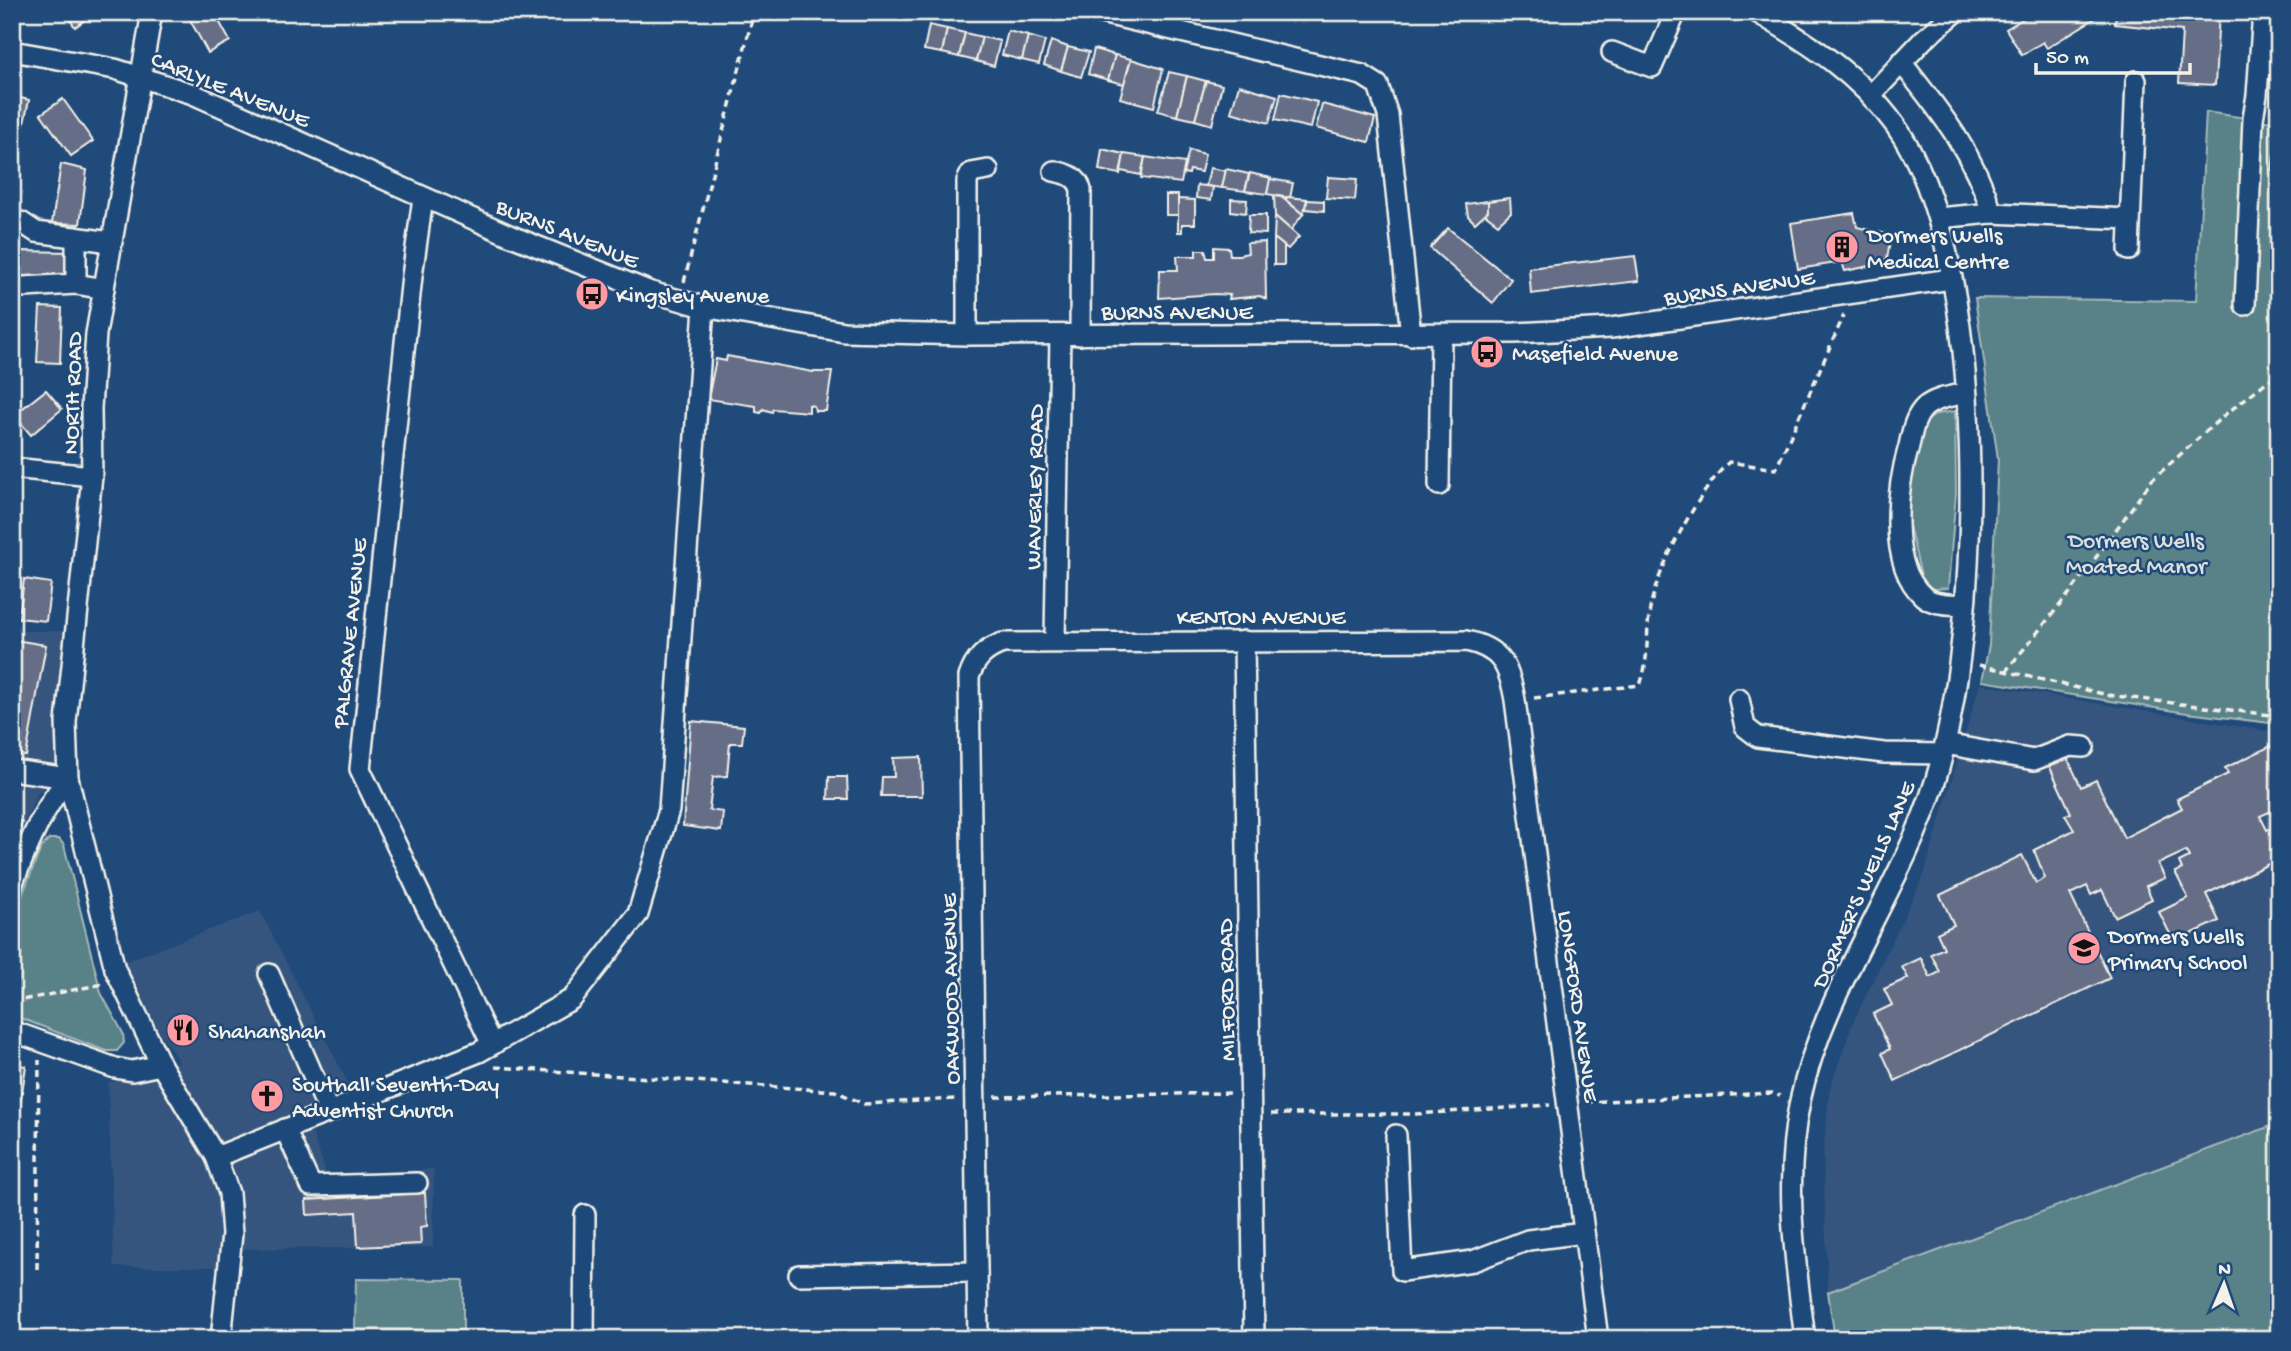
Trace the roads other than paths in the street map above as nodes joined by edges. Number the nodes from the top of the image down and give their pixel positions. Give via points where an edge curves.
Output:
1 (152, 12) edge
2 (1097, 12) edge
3 (1676, 12) edge
4 (1756, 12) edge
5 (1956, 12) edge
6 (2263, 12) edge
7 (12, 51) edge
8 (1612, 52) dead end
9 (1901, 62) junction
10 (2269, 64) edge
11 (139, 76) junction
12 (2136, 81) dead end
13 (1871, 95) junction
14 (988, 170) dead end
15 (1054, 172) dead end
16 (423, 198) junction
17 (1992, 213) junction
18 (1938, 219) junction
19 (2130, 219) junction
20 (12, 222) edge
21 (76, 237) junction
22 (111, 242) junction
23 (2129, 250) dead end
24 (1951, 279) junction
25 (76, 284) junction
26 (24, 286) dead end
27 (104, 289) junction
28 (2245, 304) dead end
29 (704, 307) junction
30 (967, 335) junction
31 (1070, 335) junction
32 (1411, 335) junction
33 (1441, 335) junction
34 (1966, 393) junction
35 (12, 468) edge
36 (92, 476) junction
37 (1439, 485) dead end
38 (1964, 606) junction
39 (1055, 640) junction
40 (1244, 641) junction
41 (992, 647) joint
42 (1512, 679) joint
43 (1739, 699) dead end
44 (2084, 747) dead end
45 (1944, 749) junction
46 (12, 770) edge
47 (68, 778) junction
48 (12, 885) edge
49 (268, 974) dead end
50 (12, 1031) edge
51 (485, 1049) junction
52 (160, 1065) junction
53 (329, 1112) junction
54 (285, 1129) junction
55 (1396, 1135) dead end
56 (215, 1157) junction
57 (418, 1183) dead end
58 (585, 1215) dead end
59 (1584, 1233) junction
60 (977, 1272) junction
61 (799, 1275) dead end
62 (221, 1339) edge
63 (584, 1339) edge
64 (978, 1339) edge
65 (1254, 1339) edge
66 (1598, 1339) edge
67 (1805, 1339) edge

1 - 11 street, NORTH ROAD
2 - 32 street via 1362,75 1378,85 1388,115
3 - 8 street via 1652,67
4 - 13 street, DORMER'S WELLS LANE via 1825,54
5 - 9 street
6 - 10 street
7 - 11 street, CARLYLE AVENUE
9 - 13 street
9 - 17 street via 1961,140
10 - 28 street via 2253,119
11 - 16 street, CARLYLE AVENUE via 192,94
11 - 22 street, NORTH ROAD
12 - 19 street
13 - 18 street, DORMER'S WELLS LANE via 1913,154
14 - 30 street via 971,173 967,181
15 - 31 street, WAVERLEY ROAD via 1069,175 1081,190
16 - 29 street, BURNS AVENUE via 573,262
16 - 51 street, PALGRAVE AVENUE via 360,769
17 - 18 street
17 - 19 street
18 - 24 street, DORMER'S WELLS LANE
19 - 23 street
20 - 21 street via 22,222 36,232
21 - 22 street
21 - 25 street
22 - 27 street, NORTH ROAD
24 - 33 street, BURNS AVENUE via 1611,328
24 - 34 street, DORMER'S WELLS LANE
25 - 26 street
25 - 27 street
27 - 36 street, NORTH ROAD via 91,408
29 - 30 street, BURNS AVENUE via 844,332
29 - 51 street via 669,810 638,914 572,999
30 - 31 street, BURNS AVENUE
31 - 32 street, BURNS AVENUE
31 - 39 street, WAVERLEY ROAD
32 - 33 street, BURNS AVENUE
33 - 37 street
34 - 38 street, DORMER'S WELLS LANE via 1970,469
34 - 38 street via 1929,404 1919,414 1897,504 1903,555 1917,589 1929,600
35 - 36 street
36 - 47 street, NORTH ROAD via 71,655
38 - 45 street, DORMER'S WELLS LANE
39 - 40 street, KENTON AVENUE
39 - 41 street, KENTON AVENUE via 1014,641
40 - 42 street, KENTON AVENUE via 1466,641 1495,651
40 - 65 street, MILFORD ROAD
41 - 60 street, OAKWOOD AVENUE via 972,667 968,689
42 - 59 street, LONGFORD AVENUE
43 - 45 street via 1745,727 1758,737 1884,753
44 - 45 street via 2070,746 2034,760
45 - 67 street, DORMER'S WELLS LANE via 1910,848 1823,1030 1800,1101 1791,1191
46 - 47 street
47 - 48 street via 37,824
47 - 52 street, NORTH ROAD via 106,943
49 - 53 street
50 - 52 street via 132,1071
51 - 53 street
52 - 56 street, NORTH ROAD
53 - 54 street
54 - 56 street
54 - 57 street via 311,1186
55 - 59 street via 1402,1271 1473,1261 1528,1240
56 - 62 street, NORTH ROAD via 229,1193 232,1234
58 - 63 street
59 - 66 street, LONGFORD AVENUE
60 - 61 street
60 - 64 street, OAKWOOD AVENUE

